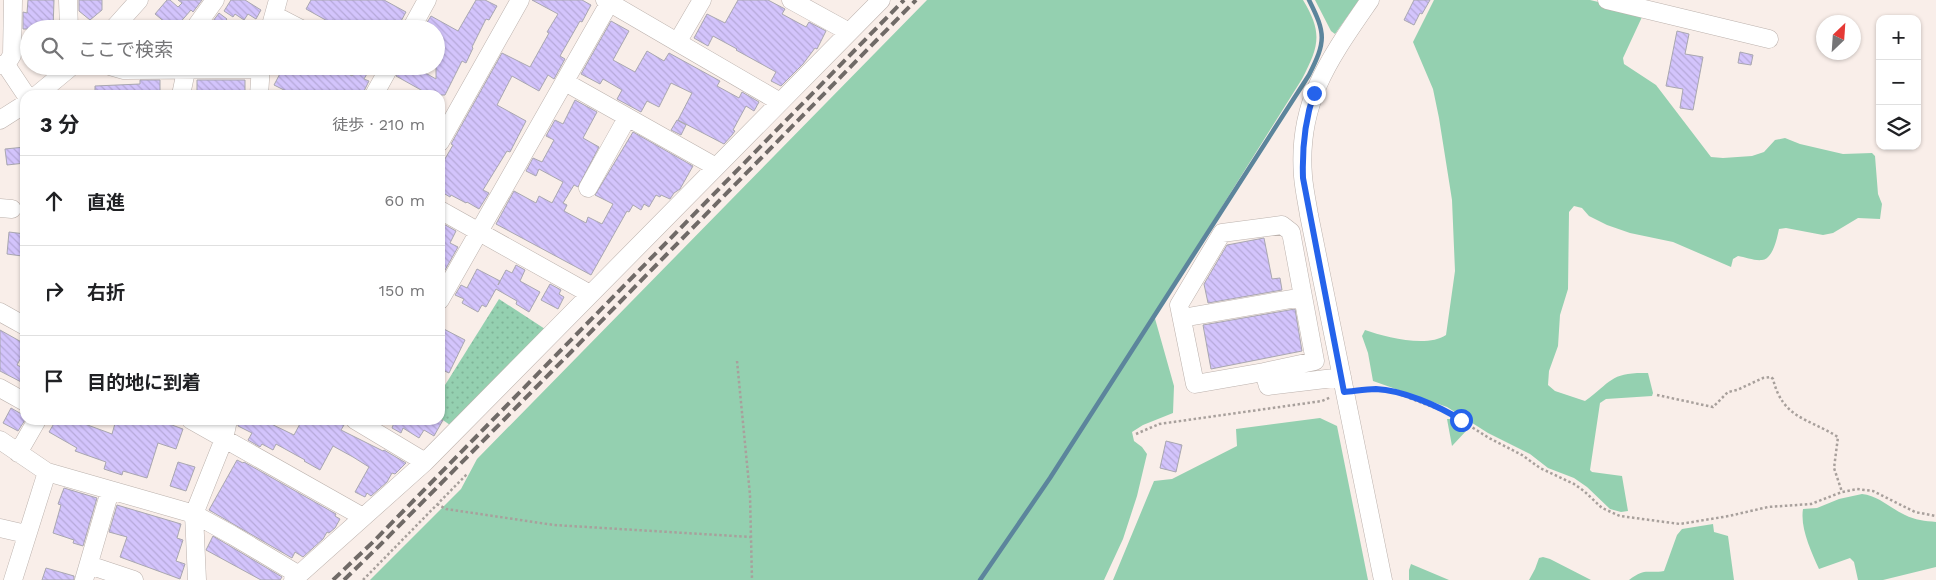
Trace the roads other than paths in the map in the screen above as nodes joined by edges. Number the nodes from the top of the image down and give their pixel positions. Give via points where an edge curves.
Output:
1 (13, 0) edge
2 (68, 0) edge
3 (139, 0) edge
4 (215, 0) edge
5 (426, 0) edge
6 (520, 0) edge
7 (702, 0) edge
8 (791, 0) edge
9 (881, 0) edge
10 (1370, 0) edge
11 (1607, 0) edge
12 (609, 1) edge
13 (69, 20) edge
14 (121, 20) edge
15 (201, 20) edge
16 (416, 20) edge
17 (849, 32) junction
18 (1769, 39) dead end
19 (678, 41) junction
20 (3, 65) edge
21 (61, 75) edge
22 (185, 75) edge
23 (260, 75) edge
24 (381, 75) edge
25 (565, 82) junction
26 (22, 90) edge
27 (42, 90) edge
28 (182, 90) edge
29 (259, 90) edge
30 (376, 90) edge
31 (780, 102) junction
32 (20, 107) edge
33 (627, 118) junction
34 (0, 120) edge
35 (445, 133) edge
36 (716, 167) junction
37 (588, 188) dead end
38 (445, 213) edge
39 (479, 232) junction
40 (445, 291) edge
41 (590, 294) junction
42 (1303, 297) junction
43 (0, 312) edge
44 (1182, 318) junction
45 (20, 323) edge
46 (1264, 372) junction
47 (1343, 385) junction
48 (0, 388) edge
49 (20, 399) edge
50 (34, 425) edge
51 (200, 425) edge
52 (227, 425) edge
53 (370, 425) edge
54 (224, 439) junction
55 (0, 440) edge
56 (18, 453) junction
57 (426, 462) junction
58 (47, 472) junction
59 (110, 491) junction
60 (194, 514) junction
61 (362, 518) junction
62 (0, 528) edge
63 (26, 534) junction
64 (87, 573) edge
65 (296, 577) edge
66 (13, 580) edge
67 (134, 580) edge
68 (198, 580) edge
69 (1383, 580) edge

1 - 20 street via 12,55
2 - 13 street
3 - 14 street
4 - 15 street
5 - 16 street
6 - 35 street
7 - 19 street
8 - 17 street
9 - 17 street
10 - 47 street via 1319,80 1307,122 1303,161 1309,214
11 - 18 street
12 - 19 street
12 - 25 street
17 - 31 street
19 - 31 street
20 - 26 street
21 - 27 street
22 - 28 street
23 - 29 street
24 - 30 street
25 - 33 street
25 - 39 street
31 - 36 street
32 - 34 street
33 - 36 street
33 - 37 street
36 - 41 street
38 - 39 street
39 - 40 street
39 - 41 street
41 - 57 street
42 - 44 street
42 - 44 street via 1291,232 1287,228 1282,225 1222,232 1179,305
42 - 46 street via 1315,361
43 - 45 street
44 - 46 street via 1195,384
46 - 47 street via 1268,386
47 - 69 street
48 - 49 street
50 - 56 street
51 - 54 street
52 - 54 street
53 - 57 street
54 - 60 street
54 - 61 street
55 - 56 street
56 - 58 street
57 - 61 street
58 - 59 street
58 - 63 street
59 - 60 street
59 - 64 street
60 - 65 street via 232,534
60 - 68 street
61 - 65 street
62 - 63 street
63 - 66 street
64 - 67 street

